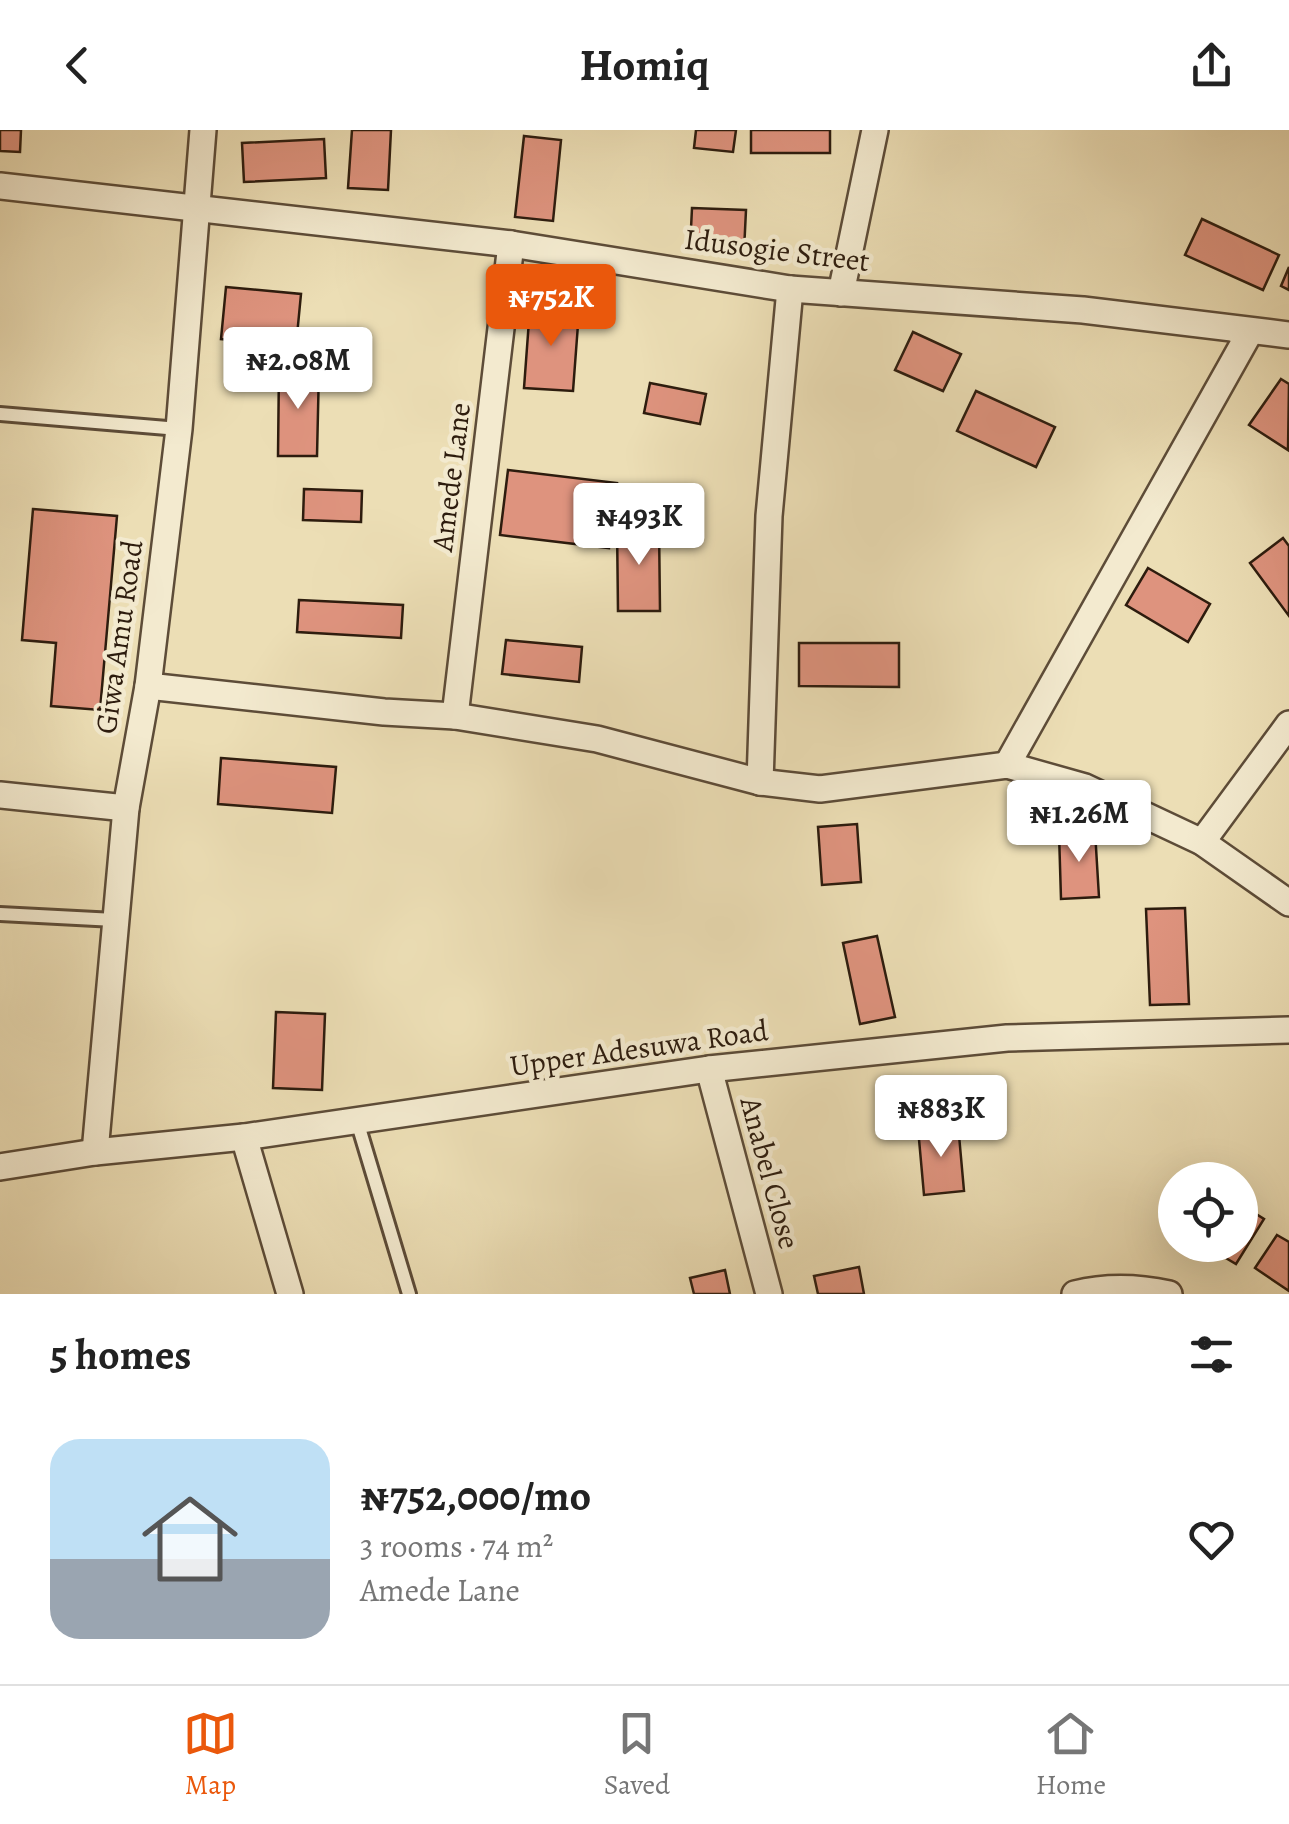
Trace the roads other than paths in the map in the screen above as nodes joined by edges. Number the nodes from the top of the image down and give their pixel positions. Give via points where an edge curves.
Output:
1 (203, 130) edge
2 (875, 130) edge
3 (0, 186) edge
4 (199, 206) junction
5 (511, 244) junction
6 (790, 289) junction
7 (841, 293) junction
8 (1232, 330) junction
9 (1289, 335) edge
10 (0, 414) edge
11 (179, 430) junction
12 (148, 686) junction
13 (455, 716) junction
14 (1289, 724) edge
15 (1007, 764) junction
16 (760, 782) junction
17 (0, 795) edge
18 (126, 808) junction
19 (1202, 842) junction
20 (1289, 903) edge
21 (0, 914) edge
22 (116, 920) junction
23 (1289, 1030) edge
24 (709, 1069) junction
25 (356, 1120) junction
26 (244, 1136) junction
27 (95, 1152) junction
28 (0, 1167) edge
29 (290, 1294) edge
30 (409, 1294) edge
31 (769, 1294) edge
32 (1074, 1294) edge
33 (1169, 1294) edge

1 - 4 street, Giwa Amu Road
2 - 7 street
3 - 4 street, Idusogie Street
4 - 5 street, Idusogie Street
4 - 11 street, Giwa Amu Road
5 - 6 street, Idusogie Street
5 - 13 street, Amede Lane
6 - 7 street, Idusogie Street
6 - 16 street via 769,516
7 - 8 street, Idusogie Street via 1083,310
8 - 9 street, Idusogie Street
8 - 15 street via 1250,332
10 - 11 lane
11 - 12 street, Giwa Amu Road
12 - 13 street
12 - 18 street, Giwa Amu Road
13 - 16 street via 596,739
14 - 19 street
15 - 16 street via 820,789
15 - 19 street via 1085,787
17 - 18 street
18 - 22 street, Giwa Amu Road
19 - 20 street
21 - 22 lane
22 - 27 street, Giwa Amu Road
23 - 24 street, Upper Adesuwa Road via 1007,1038
24 - 25 street, Upper Adesuwa Road
24 - 31 street, Anabel Close
25 - 26 street, Upper Adesuwa Road
25 - 30 lane
26 - 27 street, Upper Adesuwa Road
26 - 29 street
27 - 28 street, Upper Adesuwa Road
32 - 33 street via 1100,1288

